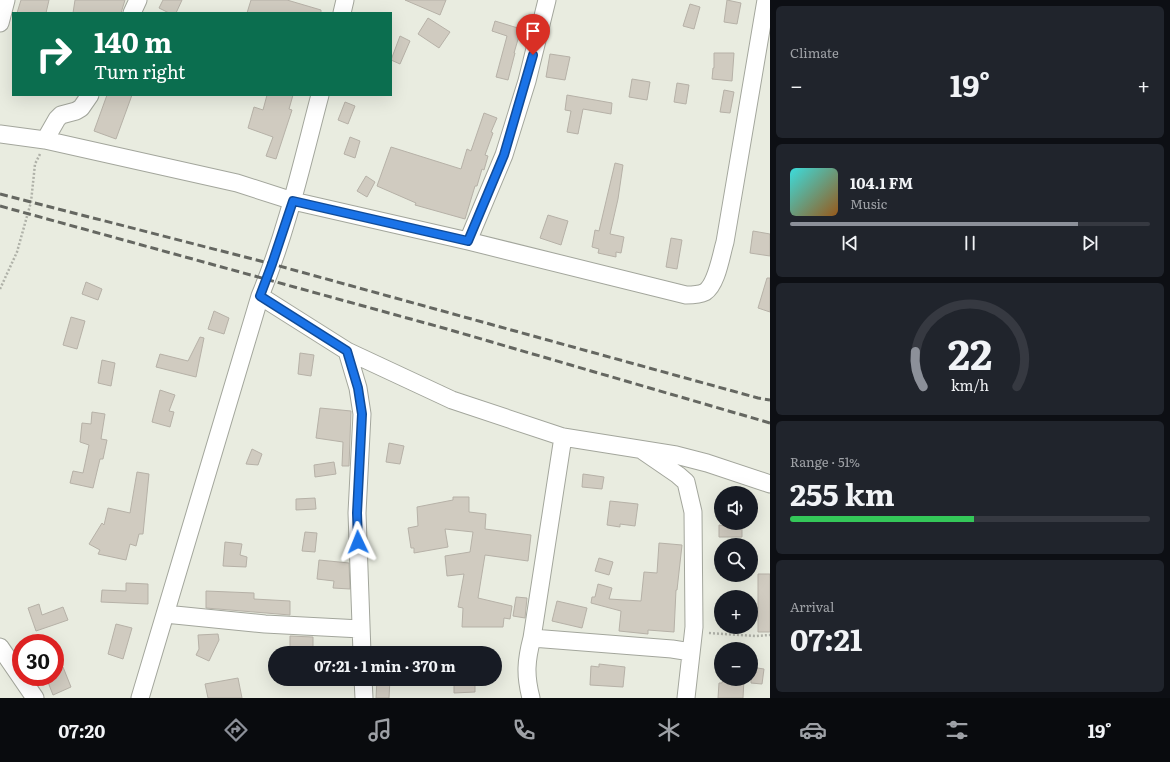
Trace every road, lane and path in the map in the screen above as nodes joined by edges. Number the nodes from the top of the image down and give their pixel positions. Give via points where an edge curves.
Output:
1 (6, 0) edge
2 (138, 0) edge
3 (345, 0) edge
4 (547, 0) edge
5 (766, 0) edge
6 (132, 12) edge
7 (342, 12) edge
8 (0, 23) edge
9 (89, 96) edge
10 (320, 96) edge
11 (0, 134) edge
12 (47, 140) junction
13 (293, 201) junction
14 (468, 241) junction
15 (0, 289) edge
16 (260, 296) junction
17 (347, 351) junction
18 (563, 437) junction
19 (642, 450) junction
20 (770, 484) edge
21 (166, 614) junction
22 (361, 629) junction
23 (693, 632) junction
24 (770, 635) edge
25 (532, 638) junction
26 (362, 646) edge
27 (0, 647) edge
28 (691, 652) junction
29 (363, 686) edge
30 (36, 698) edge
31 (140, 698) edge
32 (364, 698) edge
33 (531, 698) edge
34 (686, 698) edge

1 - 8 street
2 - 6 street
3 - 7 street
4 - 14 street via 527,81 504,155
5 - 14 street via 725,242 714,279 708,289 696,295 686,295
9 - 12 street via 81,108 57,119
10 - 13 street
11 - 12 street
12 - 13 street via 237,183
12 - 15 path via 35,164 31,202 21,240 13,264
13 - 14 street
13 - 16 street
16 - 17 street
16 - 21 street
17 - 18 street via 452,400
17 - 22 street via 358,388 362,414 357,513
18 - 19 street
18 - 25 street
19 - 20 street via 707,463
19 - 23 street via 678,475 686,482 689,491 693,512
21 - 22 street via 265,624
21 - 31 street
22 - 26 street
23 - 24 path via 728,636
23 - 28 street
25 - 28 street
25 - 33 street via 526,671
27 - 30 street
28 - 34 street
29 - 32 street

